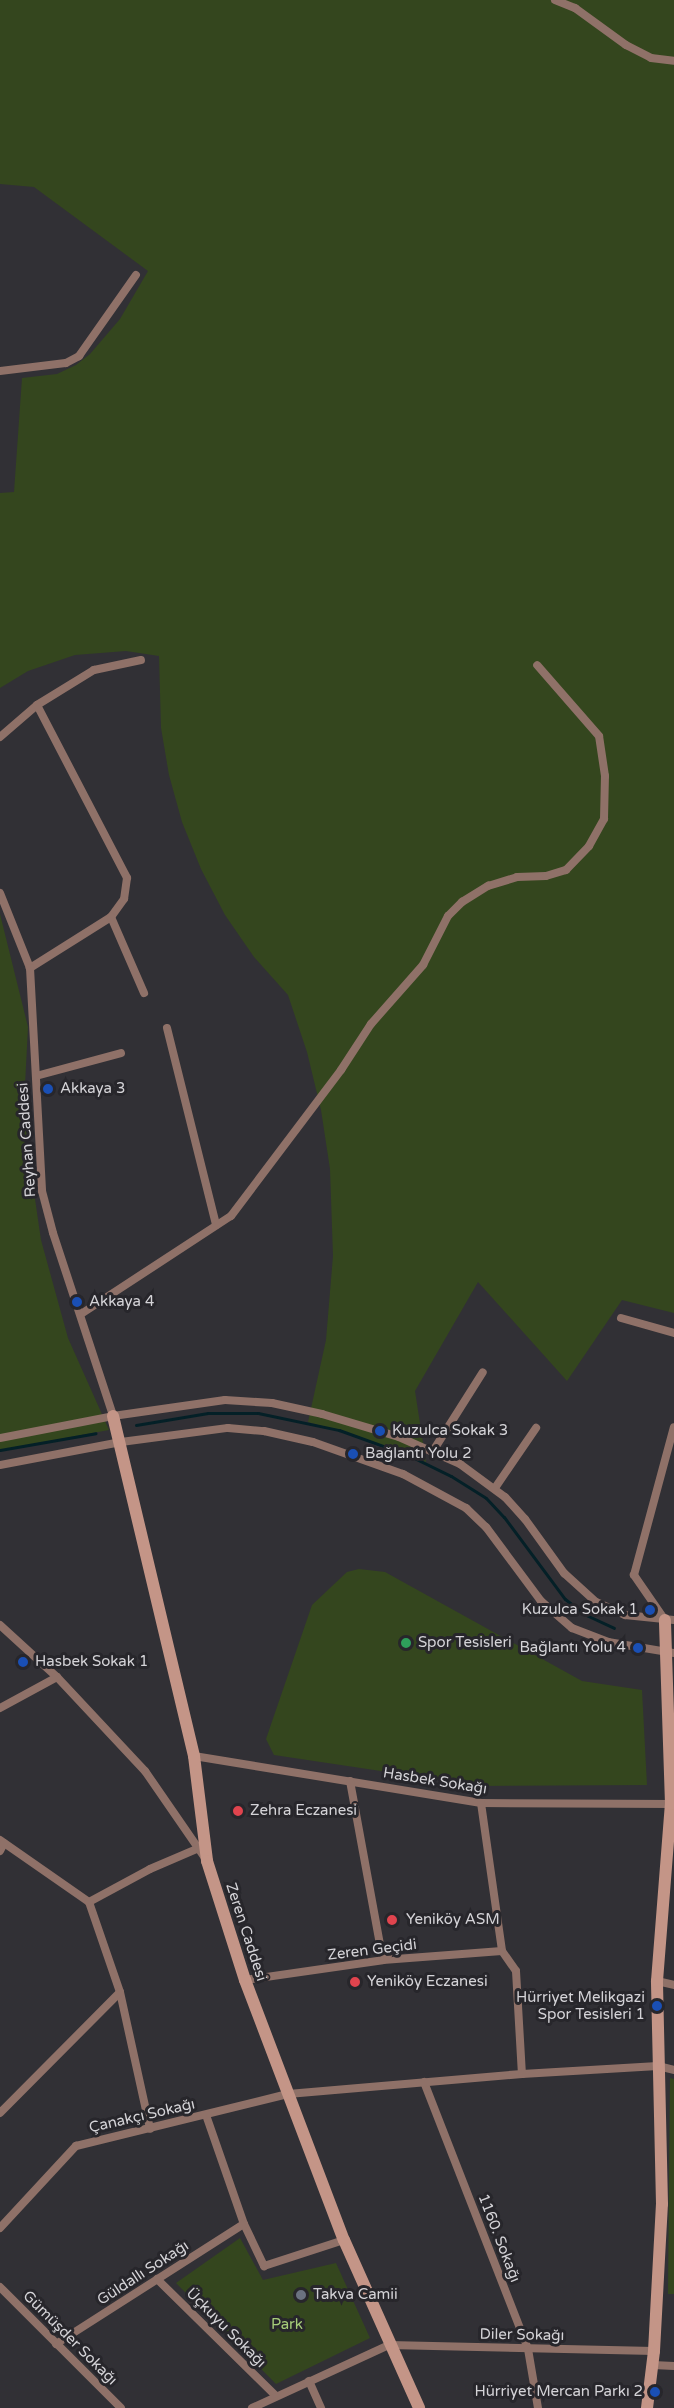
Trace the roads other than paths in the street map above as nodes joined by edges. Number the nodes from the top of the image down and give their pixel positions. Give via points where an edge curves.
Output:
1 (555, 0) edge
2 (674, 61) edge
3 (136, 275) dead end
4 (0, 371) edge
5 (141, 660) dead end
6 (537, 665) dead end
7 (37, 705) junction
8 (0, 737) edge
9 (0, 893) edge
10 (111, 917) junction
11 (30, 968) junction
12 (144, 993) dead end
13 (167, 1028) dead end
14 (121, 1053) dead end
15 (36, 1076) junction
16 (216, 1226) junction
17 (81, 1314) junction
18 (621, 1318) dead end
19 (674, 1333) edge
20 (483, 1372) dead end
21 (113, 1416) junction
22 (674, 1427) edge
23 (536, 1428) dead end
24 (673, 1437) edge
25 (0, 1438) edge
26 (121, 1442) junction
27 (433, 1451) junction
28 (0, 1465) edge
29 (495, 1488) junction
30 (669, 1620) edge
31 (0, 1625) edge
32 (669, 1653) edge
33 (57, 1677) junction
34 (0, 1708) edge
35 (194, 1756) junction
36 (350, 1781) junction
37 (481, 1803) junction
38 (673, 1804) edge
39 (1, 1845) edge
40 (199, 1848) junction
41 (207, 1861) junction
42 (670, 1895) edge
43 (89, 1902) junction
44 (502, 1951) junction
45 (383, 1960) junction
46 (245, 1980) junction
47 (657, 1981) junction
48 (674, 1985) edge
49 (120, 1992) junction
50 (658, 2066) junction
51 (674, 2070) edge
52 (522, 2074) junction
53 (424, 2082) junction
54 (288, 2094) junction
55 (0, 2113) edge
56 (206, 2115) junction
57 (150, 2129) junction
58 (244, 2224) junction
59 (0, 2228) edge
60 (344, 2240) junction
61 (157, 2279) junction
62 (0, 2287) edge
63 (56, 2344) junction
64 (389, 2345) junction
65 (528, 2349) junction
66 (654, 2351) junction
67 (653, 2365) junction
68 (674, 2366) edge
69 (309, 2381) junction
70 (276, 2396) junction
71 (121, 2408) edge
72 (252, 2408) edge
73 (321, 2408) edge
74 (418, 2408) edge
75 (538, 2408) edge
76 (647, 2408) edge

1 - 2 street via 575,8 651,58
3 - 4 street via 79,356 66,363
5 - 7 street via 94,670
6 - 16 street via 599,736 605,776 602,826 575,864 566,870 488,886 448,916 423,965 371,1024 231,1216
7 - 8 street
7 - 10 street via 124,868 127,889
9 - 11 street, Reyhan Caddesi
10 - 11 street
10 - 12 street
11 - 15 street, Reyhan Caddesi
13 - 16 street
14 - 15 street
15 - 17 street, Reyhan Caddesi via 42,1191 52,1233
16 - 17 street
17 - 21 street, Reyhan Caddesi
18 - 19 street
20 - 27 street
21 - 25 street
21 - 26 street, Zeren Caddesi
21 - 27 street via 206,1401 258,1401 351,1422
22 - 24 street
23 - 29 street
24 - 30 street via 634,1575
26 - 28 street
26 - 32 street via 228,1428 264,1431 353,1454 403,1474 466,1508 486,1527 541,1600 572,1628 608,1642
26 - 35 street, Zeren Caddesi
27 - 29 street via 466,1467
29 - 30 street via 525,1519 564,1573 591,1599 617,1612
30 - 32 street
31 - 33 street
32 - 38 street
33 - 34 street
33 - 40 street via 145,1770
35 - 36 street, Hasbek Sokağı
35 - 41 street, Zeren Caddesi
36 - 37 street, Hasbek Sokağı
36 - 45 street
37 - 38 street, Hasbek Sokağı
37 - 44 street
38 - 42 street
39 - 43 street
40 - 41 street
40 - 43 street
41 - 46 street, Zeren Caddesi
42 - 47 street
43 - 49 street
44 - 45 street, Zeren Geçidi
44 - 52 street via 516,1971
45 - 46 street, Zeren Geçidi
46 - 54 street, Zeren Caddesi
47 - 48 street
47 - 50 street
49 - 55 street
49 - 57 street
50 - 51 street, Çanakçı Sokağı
50 - 52 street, Çanakçı Sokağı
50 - 66 street via 662,2204
52 - 53 street, Çanakçı Sokağı
53 - 54 street, Çanakçı Sokağı
53 - 65 street, 1160. Sokağı
54 - 56 street, Çanakçı Sokağı
54 - 60 street, Zeren Caddesi
56 - 57 street, Çanakçı Sokağı
56 - 58 street
57 - 59 street, Çanakçı Sokağı via 76,2146
58 - 60 street via 264,2266
58 - 61 street, Güldallı Sokağı
60 - 64 street, Zeren Caddesi
61 - 63 street, Güldallı Sokağı
61 - 70 street, Üçkuyu Sokağı
62 - 63 street, Gümüşder Sokağı
63 - 71 street, Gümüşder Sokağı
64 - 65 street, Diler Sokağı
64 - 69 street
64 - 74 street, Zeren Caddesi
65 - 66 street, Diler Sokağı
65 - 75 street, 1160. Sokağı
66 - 67 street
67 - 68 street
67 - 76 street
69 - 70 street
69 - 73 street
70 - 72 street

